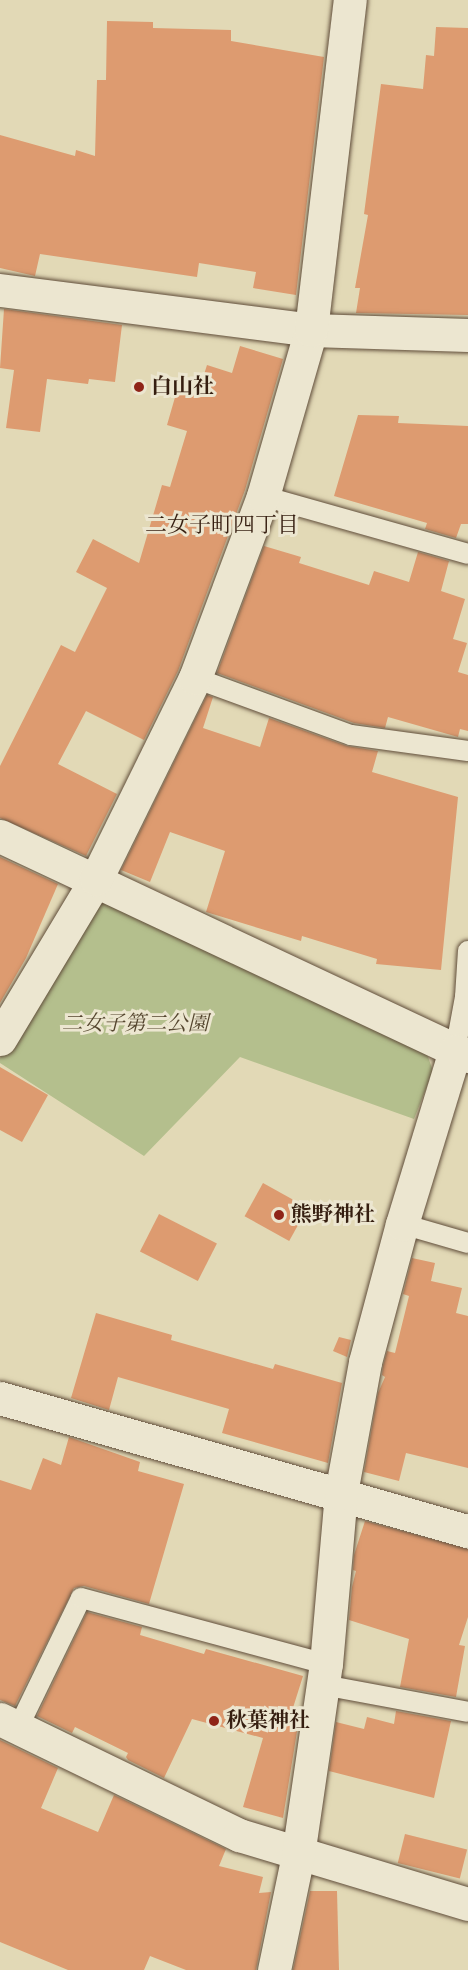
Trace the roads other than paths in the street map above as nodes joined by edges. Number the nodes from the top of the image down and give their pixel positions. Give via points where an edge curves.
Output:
1 (350, 0) edge
2 (0, 290) edge
3 (310, 330) junction
4 (468, 335) edge
5 (263, 496) junction
6 (468, 554) edge
7 (195, 678) junction
8 (468, 751) edge
9 (0, 836) edge
10 (96, 879) junction
11 (468, 951) edge
12 (0, 1039) edge
13 (462, 1053) edge
14 (402, 1224) junction
15 (468, 1243) edge
16 (0, 1398) edge
17 (341, 1493) junction
18 (468, 1531) edge
19 (325, 1675) junction
20 (468, 1712) edge
21 (9, 1723) edge
22 (298, 1855) junction
23 (468, 1904) edge
24 (274, 1970) edge

1 - 3 street
2 - 3 street
3 - 4 street
3 - 5 street
5 - 6 lane
5 - 7 street
7 - 8 lane via 351,735
7 - 10 street
9 - 10 street
10 - 12 street
10 - 13 street
11 - 13 lane
13 - 14 street
14 - 15 lane
14 - 17 street via 365,1362
16 - 17 street
17 - 18 street
17 - 19 street
19 - 20 lane
19 - 21 lane via 81,1598
19 - 22 street
21 - 22 street via 239,1835
22 - 23 street
22 - 24 street

